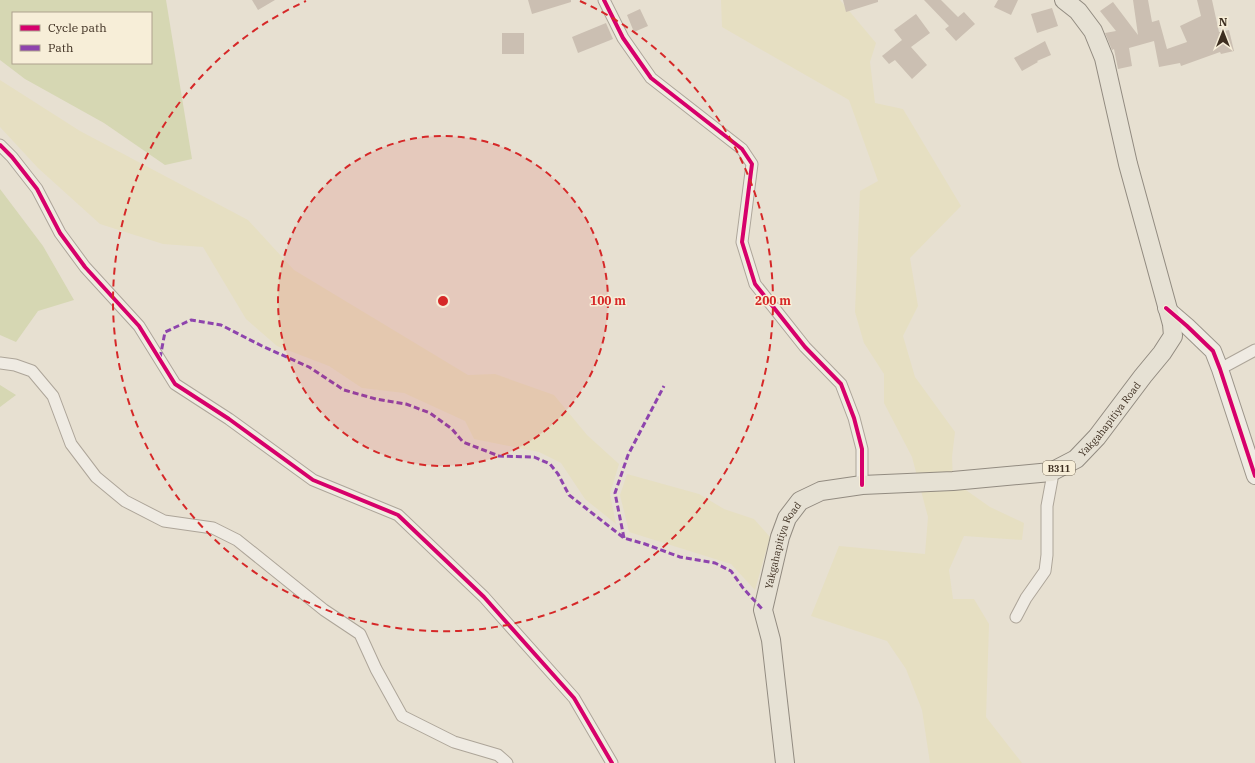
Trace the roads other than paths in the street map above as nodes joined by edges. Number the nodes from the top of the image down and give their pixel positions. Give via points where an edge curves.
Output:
1 (604, 0) edge
2 (1064, 0) edge
3 (0, 144) edge
4 (1166, 308) junction
5 (1192, 330) junction
6 (1172, 336) junction
7 (1255, 350) edge
8 (0, 363) edge
9 (1220, 369) junction
10 (1051, 472) junction
11 (1255, 476) edge
12 (862, 484) junction
13 (1016, 617) dead end
14 (507, 763) edge
15 (612, 763) edge
16 (784, 763) edge

1 - 12 street via 623,38 651,78 742,148 752,164 742,242 755,284 805,347 841,384 862,449
2 - 4 main road via 1078,11 1093,30 1104,58 1128,164
3 - 15 street via 37,189 60,233 85,267 139,326 175,384 229,419 313,480 398,515 484,597 574,698
4 - 5 street
4 - 6 main road via 1172,324
5 - 6 street
5 - 9 street via 1213,351
6 - 10 main road, Yakgahapitiya Road / B311 via 1162,353 1097,437 1076,459
7 - 9 street
8 - 14 street via 32,371 53,396 71,444 96,477 125,501 164,521 213,528 237,540 324,610 360,634 402,716 454,742 498,755
9 - 11 street
10 - 12 main road, Yakgahapitiya Road / B311 via 953,481
10 - 13 street via 1052,479 1046,506 1047,555 1044,571
12 - 16 main road, Yakgahapitiya Road / B311 via 821,491 800,501 787,518 780,537 763,610 771,640

